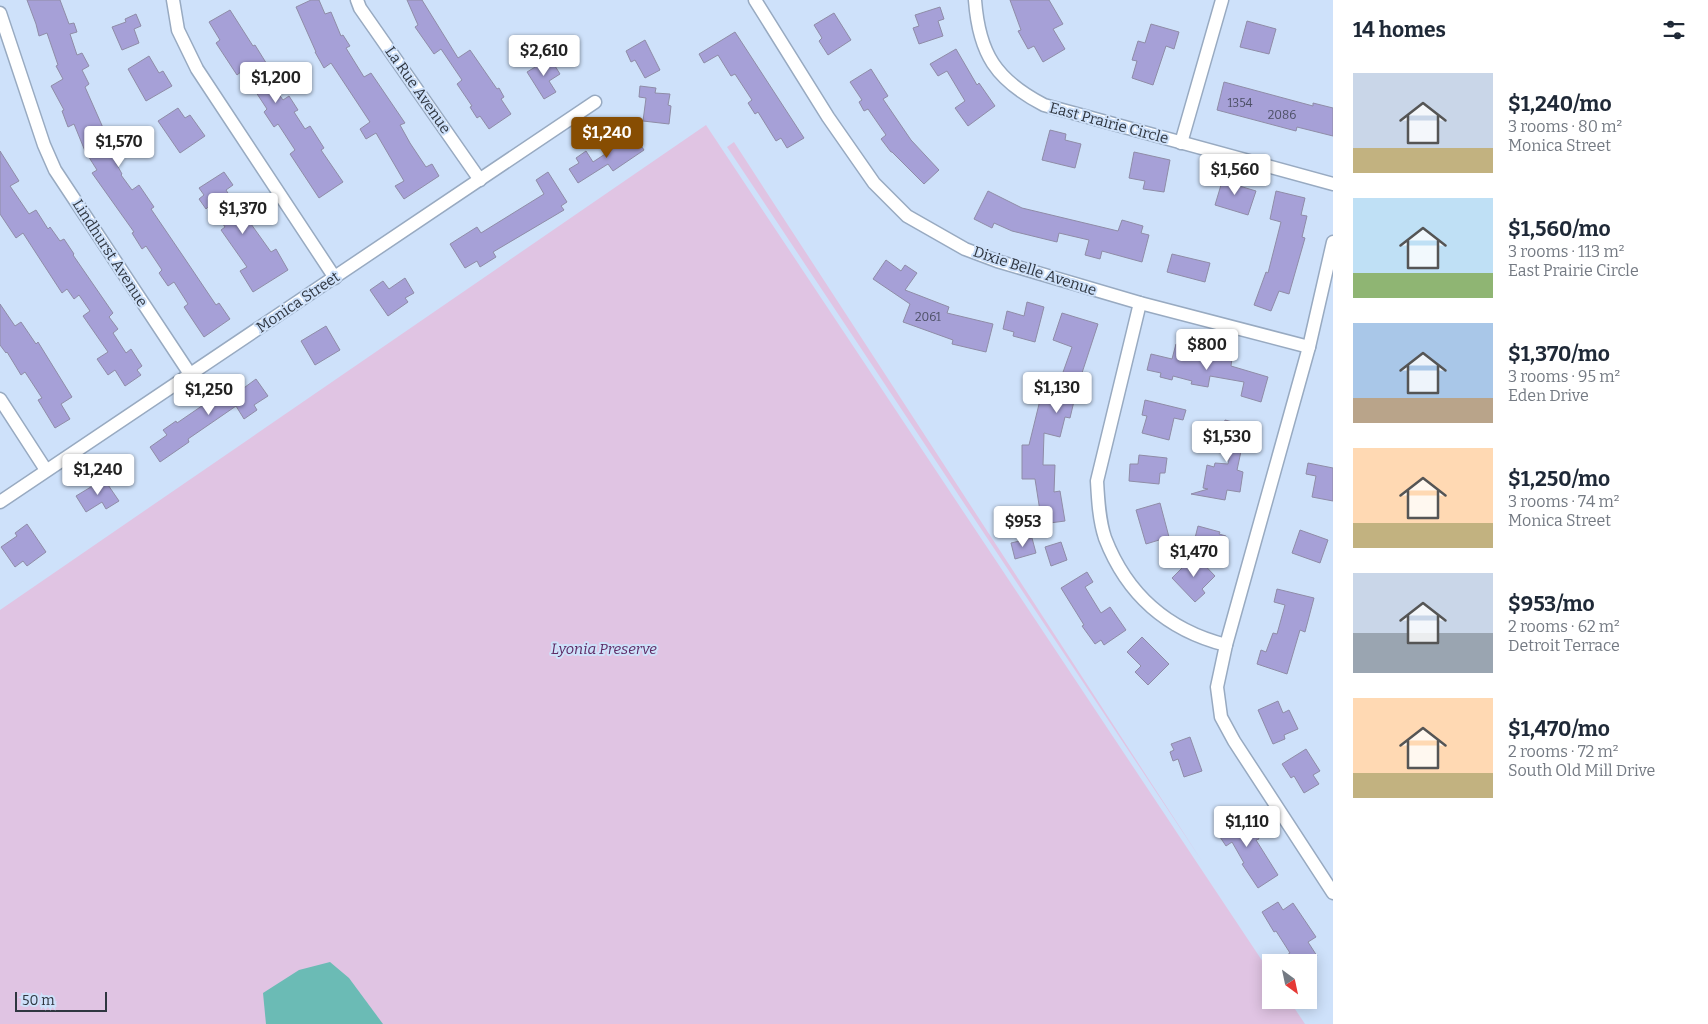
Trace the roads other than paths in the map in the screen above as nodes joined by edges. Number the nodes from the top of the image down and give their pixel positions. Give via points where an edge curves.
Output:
1 (173, 0) edge
2 (357, 0) edge
3 (754, 0) edge
4 (975, 0) edge
5 (1222, 0) edge
6 (0, 13) edge
7 (5, 40) edge
8 (595, 102) dead end
9 (1181, 143) junction
10 (480, 180) junction
11 (1333, 184) edge
12 (1333, 242) edge
13 (335, 278) junction
14 (1140, 303) junction
15 (1309, 347) junction
16 (190, 374) junction
17 (0, 399) edge
18 (46, 470) junction
19 (0, 502) edge
20 (1226, 645) junction
21 (1333, 893) edge

1 - 13 street via 178,30 197,69
2 - 10 street, La Rue Avenue
3 - 14 street, Dixie Belle Avenue via 874,183 908,216 966,249 997,261
4 - 9 street, East Prairie Circle via 977,25 986,51 1001,75 1022,94 1044,105
5 - 9 street
6 - 7 street, Lindhurst Avenue
7 - 16 street, Lindhurst Avenue via 56,170
8 - 10 street, Monica Street
9 - 11 street, East Prairie Circle
10 - 13 street, Monica Street
12 - 15 street
13 - 16 street, Monica Street
14 - 15 street, Dixie Belle Avenue
14 - 20 street via 1097,481 1105,537 1121,569 1143,600 1164,618 1202,639
15 - 20 street
16 - 18 street, Monica Street
17 - 18 street
18 - 19 street, Monica Street
20 - 21 street via 1217,687 1221,717

